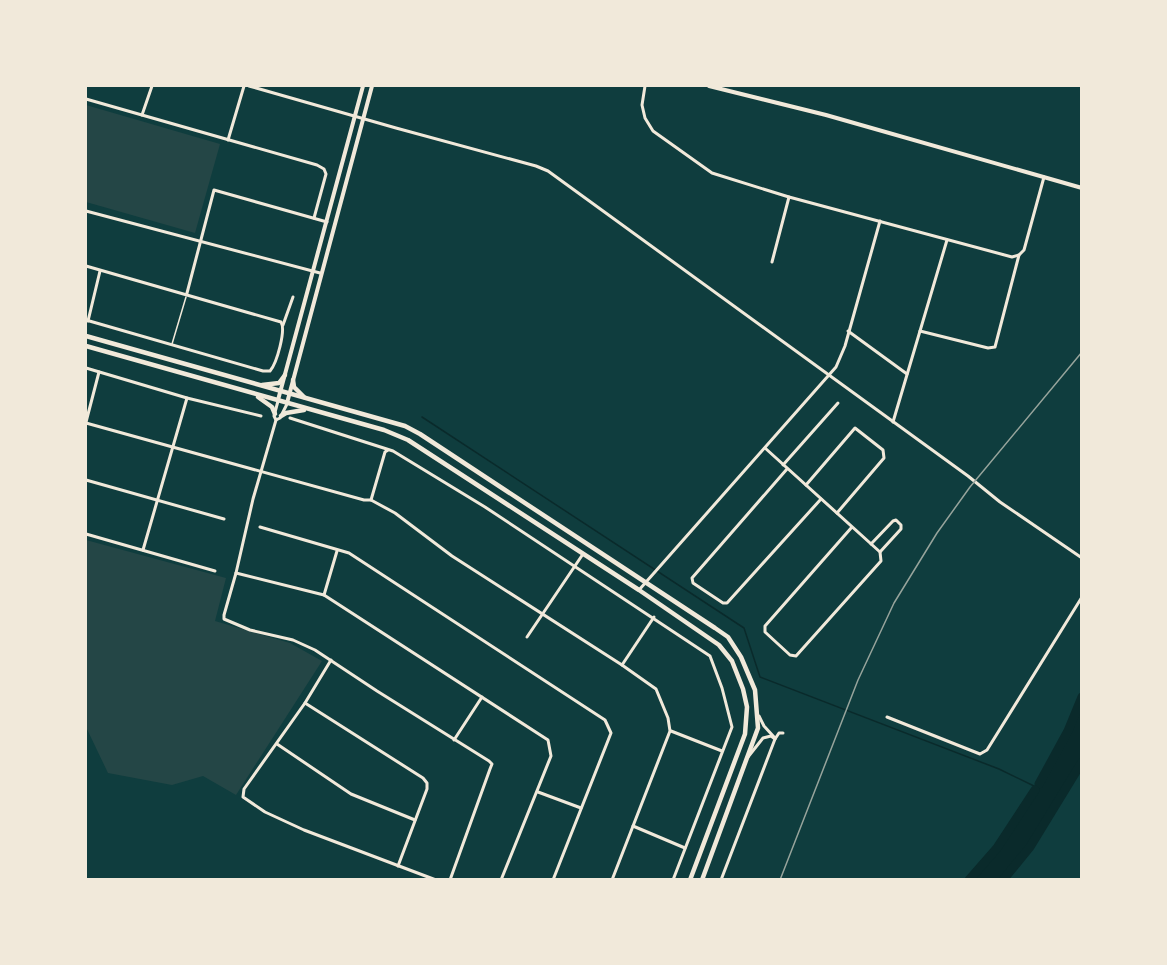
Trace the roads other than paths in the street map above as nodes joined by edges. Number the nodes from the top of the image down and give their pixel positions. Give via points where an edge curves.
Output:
1 (152, 86) edge
2 (244, 86) edge
3 (249, 86) edge
4 (363, 86) edge
5 (372, 86) edge
6 (645, 86) edge
7 (709, 86) edge
8 (86, 99) edge
9 (142, 115) junction
10 (355, 116) junction
11 (363, 119) junction
12 (228, 140) junction
13 (1044, 177) junction
14 (1082, 188) edge
15 (789, 197) junction
16 (86, 211) edge
17 (314, 218) junction
18 (880, 221) junction
19 (327, 222) junction
20 (947, 240) junction
21 (200, 241) junction
22 (1019, 255) junction
23 (772, 262) dead end
24 (86, 267) edge
25 (100, 271) junction
26 (312, 271) junction
27 (320, 273) junction
28 (187, 294) junction
29 (293, 297) dead end
30 (87, 320) edge
31 (282, 323) junction
32 (848, 331) junction
33 (920, 331) junction
34 (86, 336) edge
35 (172, 345) junction
36 (86, 346) edge
37 (86, 369) edge
38 (99, 372) junction
39 (907, 374) junction
40 (285, 375) junction
41 (830, 375) junction
42 (293, 380) junction
43 (256, 385) junction
44 (280, 392) junction
45 (255, 394) junction
46 (289, 395) junction
47 (187, 398) junction
48 (307, 398) junction
49 (278, 401) junction
50 (838, 403) dead end
51 (286, 404) junction
52 (307, 409) junction
53 (275, 414) junction
54 (261, 416) dead end
55 (278, 418) junction
56 (290, 418) dead end
57 (893, 422) junction
58 (86, 423) edge
59 (173, 446) junction
60 (765, 448) junction
61 (388, 450) junction
62 (783, 465) junction
63 (788, 469) junction
64 (261, 470) junction
65 (86, 480) edge
66 (806, 485) junction
67 (158, 499) junction
68 (821, 499) junction
69 (371, 500) junction
70 (837, 513) junction
71 (224, 519) dead end
72 (260, 527) dead end
73 (852, 527) junction
74 (86, 534) edge
75 (871, 544) junction
76 (143, 550) junction
77 (338, 550) junction
78 (880, 552) junction
79 (583, 554) junction
80 (1082, 558) edge
81 (575, 565) junction
82 (215, 571) dead end
83 (236, 573) junction
84 (646, 581) junction
85 (639, 590) junction
86 (324, 595) junction
87 (1082, 597) edge
88 (542, 615) junction
89 (654, 617) junction
90 (527, 637) dead end
91 (331, 660) junction
92 (622, 665) junction
93 (482, 697) junction
94 (305, 703) junction
95 (758, 713) junction
96 (887, 717) dead end
97 (670, 731) junction
98 (783, 733) dead end
99 (775, 739) junction
100 (454, 740) junction
101 (277, 744) junction
102 (722, 751) junction
103 (747, 759) junction
104 (538, 792) junction
105 (581, 808) junction
106 (415, 820) junction
107 (633, 826) junction
108 (685, 848) junction
109 (398, 866) junction
110 (436, 879) edge
111 (450, 879) edge
112 (501, 879) edge
113 (553, 879) edge
114 (612, 879) edge
115 (673, 879) edge
116 (690, 879) edge
117 (702, 879) edge
118 (721, 879) edge

1 - 9 street
2 - 12 street
3 - 10 street
4 - 10 street
5 - 11 street
6 - 15 street via 642,105 652,130 712,173
7 - 13 street
8 - 9 street
9 - 12 street
10 - 11 street
10 - 19 street
11 - 27 street
11 - 41 street via 548,171
12 - 17 street via 324,169
13 - 14 street
13 - 22 street via 1024,250
15 - 18 street
15 - 23 street
16 - 21 street
17 - 19 street
17 - 21 street via 214,190
18 - 20 street
18 - 32 street
19 - 26 street
20 - 22 street
20 - 33 street
21 - 26 street
21 - 28 street
22 - 33 street via 995,347
24 - 25 street
25 - 28 street
25 - 30 street
26 - 27 street
26 - 40 street
27 - 42 street
28 - 31 street
28 - 35 lane
29 - 31 street
30 - 35 street
31 - 35 street via 275,364 270,370
32 - 39 street
32 - 41 street
33 - 39 street
34 - 43 main road
36 - 45 main road
37 - 38 street
38 - 47 street
38 - 58 street
39 - 57 street
40 - 43 main road via 279,383
40 - 44 street
41 - 57 street
41 - 60 street
42 - 46 street
42 - 48 main road via 294,387
43 - 44 main road
44 - 46 main road
44 - 49 street
45 - 49 main road
45 - 53 main road
46 - 48 main road
46 - 51 street
47 - 54 street
47 - 59 street
48 - 84 main road via 388,420 420,434
49 - 51 main road
49 - 53 street
50 - 62 street
51 - 52 main road
51 - 55 street
52 - 55 main road
52 - 79 main road via 408,440
53 - 55 street
55 - 64 street
56 - 61 street
57 - 80 street
58 - 59 street
59 - 64 street
59 - 67 street
60 - 62 street
60 - 84 street
61 - 69 street
61 - 81 street
62 - 63 street
63 - 66 street
63 - 68 street via 692,578 693,583 727,603
64 - 69 street
64 - 83 street
65 - 67 street
66 - 68 street
66 - 70 street via 855,428 883,450 884,458
67 - 71 street
67 - 76 street
68 - 70 street
69 - 88 street
70 - 73 street
72 - 77 street
73 - 75 street
73 - 78 street via 764,629 789,655 796,656 881,561
74 - 76 street
75 - 78 street
75 - 78 street via 896,520 902,529
76 - 82 street
77 - 86 street
77 - 105 street via 349,553 605,720 610,733
79 - 81 street
79 - 85 main road
81 - 88 street
81 - 89 street
83 - 86 street
83 - 91 street via 224,615 226,621 293,640
84 - 85 street
84 - 95 main road via 728,637 749,672
85 - 116 main road via 719,645 738,673 747,707 745,734
86 - 93 street
87 - 96 street via 987,750 980,754
88 - 90 street
88 - 92 street
89 - 92 street
89 - 102 street via 710,656 731,719 732,727
91 - 94 street
91 - 100 street
92 - 97 street via 656,689
93 - 100 street
93 - 104 street via 548,741 551,756
94 - 101 street
94 - 106 street via 423,778 427,789
95 - 99 street
95 - 103 main road via 758,728
97 - 102 street
97 - 107 street
98 - 99 street
99 - 103 street via 763,738
99 - 118 street
100 - 111 street via 492,764
101 - 106 street via 351,794
101 - 109 street via 244,789 243,797 304,830
102 - 108 street
103 - 117 main road
104 - 105 street
104 - 112 street
105 - 113 street
106 - 109 street
107 - 108 street
107 - 114 street
108 - 115 street
109 - 110 street

